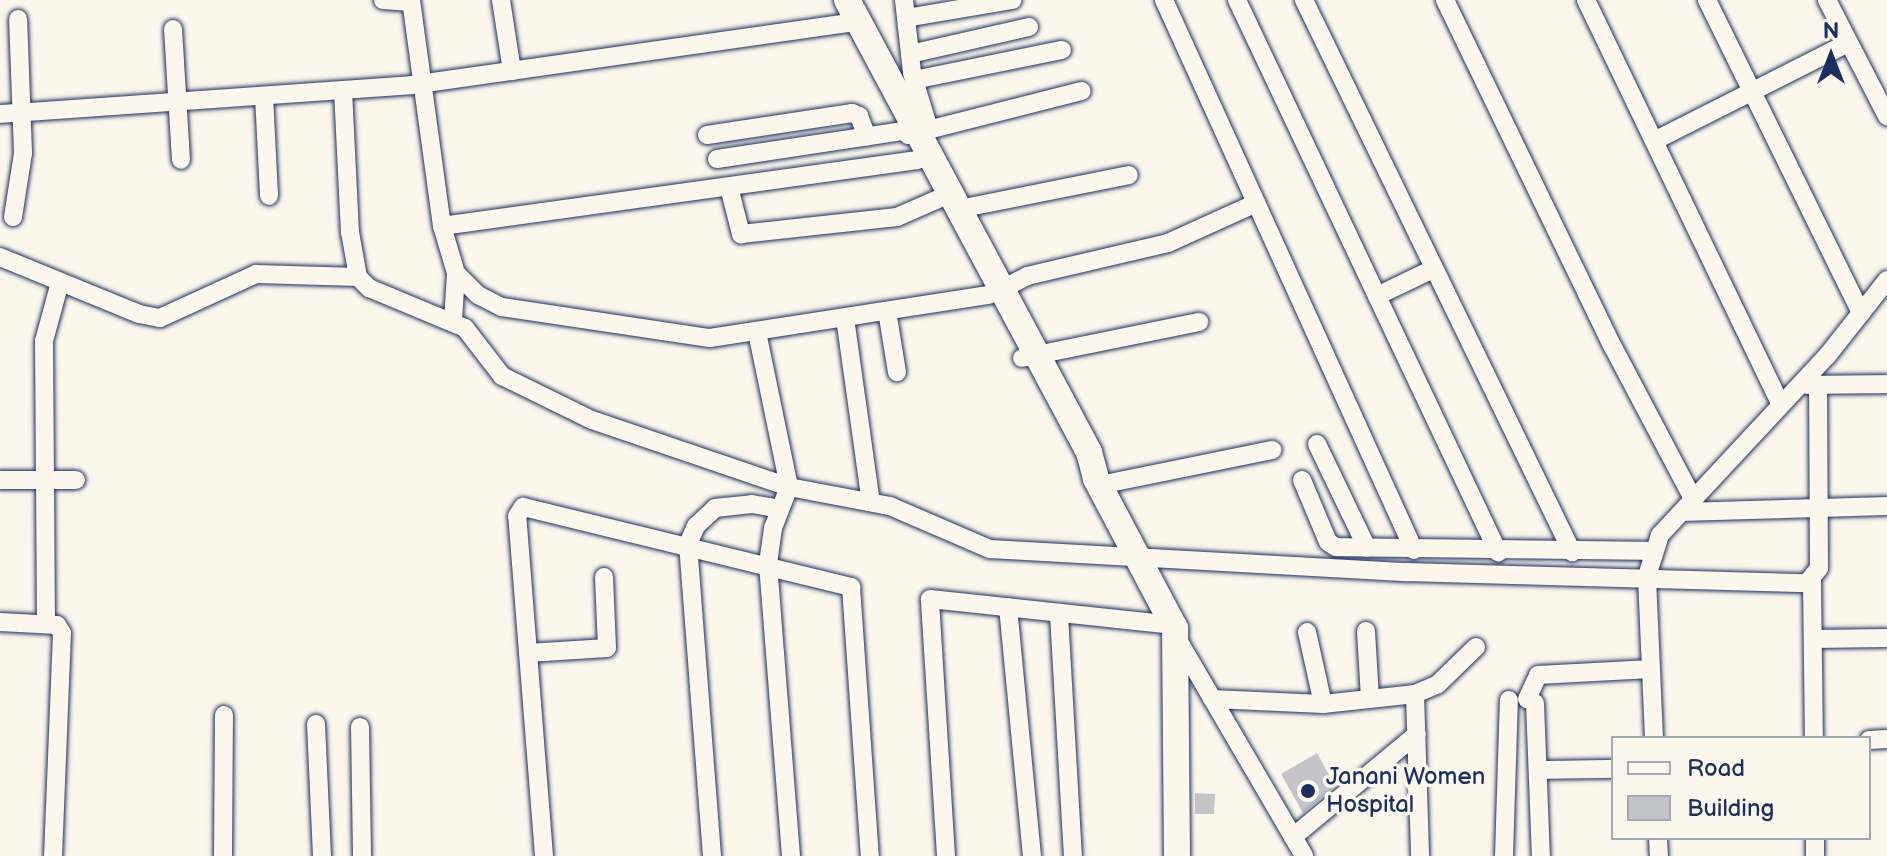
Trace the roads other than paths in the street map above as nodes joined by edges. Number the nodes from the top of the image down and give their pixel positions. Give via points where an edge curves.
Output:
1 (383, 0) edge
2 (501, 0) edge
3 (833, 0) edge
4 (1012, 0) edge
5 (1164, 0) edge
6 (1237, 0) edge
7 (1304, 0) edge
8 (1445, 0) edge
9 (1586, 0) edge
10 (1707, 0) edge
11 (1827, 0) edge
12 (411, 1) edge
13 (905, 9) edge
14 (851, 15) edge
15 (18, 19) dead end
16 (1029, 27) dead end
17 (173, 29) dead end
18 (1848, 43) junction
19 (1062, 50) dead end
20 (910, 54) junction
21 (512, 71) junction
22 (914, 80) junction
23 (422, 83) junction
24 (343, 90) junction
25 (1082, 91) dead end
26 (1753, 93) junction
27 (264, 96) junction
28 (178, 103) junction
29 (0, 114) edge
30 (22, 114) junction
31 (1887, 116) edge
32 (913, 132) junction
33 (707, 135) dead end
34 (867, 137) junction
35 (1654, 141) junction
36 (717, 159) dead end
37 (181, 160) dead end
38 (917, 160) junction
39 (1129, 175) dead end
40 (729, 187) junction
41 (269, 196) dead end
42 (1256, 203) junction
43 (949, 204) junction
44 (13, 217) dead end
45 (442, 226) junction
46 (0, 257) edge
47 (1433, 269) junction
48 (456, 273) junction
49 (358, 277) junction
50 (1887, 280) edge
51 (60, 282) junction
52 (995, 292) junction
53 (1377, 296) junction
54 (887, 311) junction
55 (1861, 313) junction
56 (845, 318) junction
57 (453, 321) junction
58 (1199, 322) dead end
59 (757, 332) junction
60 (1029, 356) junction
61 (897, 372) dead end
62 (1887, 384) edge
63 (1809, 385) junction
64 (1781, 405) junction
65 (1317, 444) dead end
66 (1272, 450) dead end
67 (0, 480) edge
68 (44, 480) junction
69 (76, 480) dead end
70 (1302, 480) dead end
71 (1098, 482) junction
72 (789, 487) junction
73 (871, 502) junction
74 (1688, 506) junction
75 (1887, 506) edge
76 (1821, 508) junction
77 (779, 509) junction
78 (688, 544) junction
79 (1367, 548) junction
80 (1414, 550) junction
81 (1652, 551) junction
82 (1498, 552) junction
83 (1572, 552) junction
84 (1139, 555) junction
85 (768, 564) junction
86 (1647, 576) junction
87 (604, 577) dead end
88 (1812, 581) junction
89 (1008, 607) junction
90 (1059, 615) junction
91 (0, 622) edge
92 (46, 624) junction
93 (1366, 631) dead end
94 (1175, 632) junction
95 (1307, 632) dead end
96 (1887, 638) edge
97 (1813, 639) junction
98 (1476, 647) dead end
99 (528, 653) junction
100 (1651, 669) junction
101 (1415, 694) junction
102 (1212, 699) junction
103 (1370, 699) junction
104 (1524, 701) junction
105 (1323, 704) junction
106 (224, 715) dead end
107 (316, 724) dead end
108 (360, 727) dead end
109 (1417, 734) junction
110 (1654, 736) edge
111 (1814, 736) edge
112 (1611, 769) edge
113 (1538, 770) junction
114 (1293, 837) junction
115 (53, 856) edge
116 (223, 856) edge
117 (322, 856) edge
118 (362, 856) edge
119 (544, 856) edge
120 (712, 856) edge
121 (791, 856) edge
122 (870, 856) edge
123 (946, 856) edge
124 (1032, 856) edge
125 (1073, 856) edge
126 (1177, 856) edge
127 (1304, 856) edge
128 (1420, 856) edge
129 (1504, 856) edge
130 (1541, 856) edge

1 - 12 street
2 - 21 street
3 - 14 highway
4 - 13 street
5 - 42 street
6 - 53 street
7 - 47 street
8 - 74 street
9 - 35 street
10 - 26 street
11 - 18 street
12 - 23 street
13 - 20 street
14 - 21 street
14 - 32 highway
15 - 30 street
16 - 20 street
17 - 28 street
18 - 26 street
18 - 31 street
19 - 22 street
20 - 22 street
21 - 23 street
22 - 32 street
23 - 24 street
23 - 45 street
24 - 27 street
24 - 49 street via 350,232
25 - 32 street
26 - 35 street
26 - 55 street
27 - 28 street
27 - 41 street
28 - 30 street
28 - 37 street
29 - 30 street
30 - 44 street via 23,153
32 - 34 street
32 - 38 highway
32 - 43 highway
33 - 34 street via 852,113 859,116
34 - 36 street
35 - 64 street
38 - 40 street
38 - 43 highway
39 - 43 street
40 - 43 street via 741,234 897,217
40 - 45 street
42 - 52 street via 1168,243 1027,276
42 - 80 street
43 - 52 highway
45 - 48 street
46 - 51 street
47 - 53 street
47 - 83 street
48 - 57 street
48 - 59 street via 478,295 502,307 710,338
49 - 51 street via 256,274 160,318
49 - 57 street via 369,288
50 - 55 street
51 - 68 street via 45,328
52 - 54 street
52 - 60 highway
53 - 82 street
54 - 56 street
54 - 61 street
55 - 63 street
56 - 59 street
56 - 73 street
57 - 72 street via 474,337 493,368 511,382 592,420
58 - 60 street
59 - 72 street
60 - 71 highway via 1089,452
62 - 63 street
63 - 64 street
63 - 76 street
64 - 74 street
65 - 79 street
66 - 71 street
67 - 68 street
68 - 69 street
68 - 92 street
70 - 79 street via 1331,545
71 - 84 highway
72 - 73 street
72 - 77 street
73 - 84 street via 990,549 1043,556
74 - 76 street
74 - 81 street
75 - 76 street
76 - 88 street via 1819,568
77 - 78 street via 752,504 715,508 696,526
77 - 85 street
78 - 85 street
78 - 99 street via 531,507 518,510
78 - 120 street
79 - 80 street
80 - 82 street
81 - 83 street
81 - 86 street
82 - 83 street
84 - 86 street via 1406,572
84 - 94 highway
85 - 121 street
85 - 122 street via 851,587
86 - 88 street
86 - 100 street
87 - 99 street via 607,649
88 - 97 street
89 - 90 street
89 - 123 street via 928,601
89 - 124 street
90 - 94 street
90 - 125 street
91 - 92 street
92 - 115 street via 57,625 62,633
93 - 103 street
94 - 102 street
94 - 126 highway
95 - 105 street
96 - 97 street
97 - 111 street
98 - 101 street via 1438,684
99 - 119 street
100 - 104 street via 1538,675
100 - 110 street
101 - 103 street
101 - 109 street
102 - 105 street
102 - 114 street
103 - 105 street
104 - 113 street
104 - 129 street
106 - 116 street
107 - 117 street
108 - 118 street
109 - 114 street
109 - 128 street
112 - 113 street
113 - 130 street
114 - 127 street

